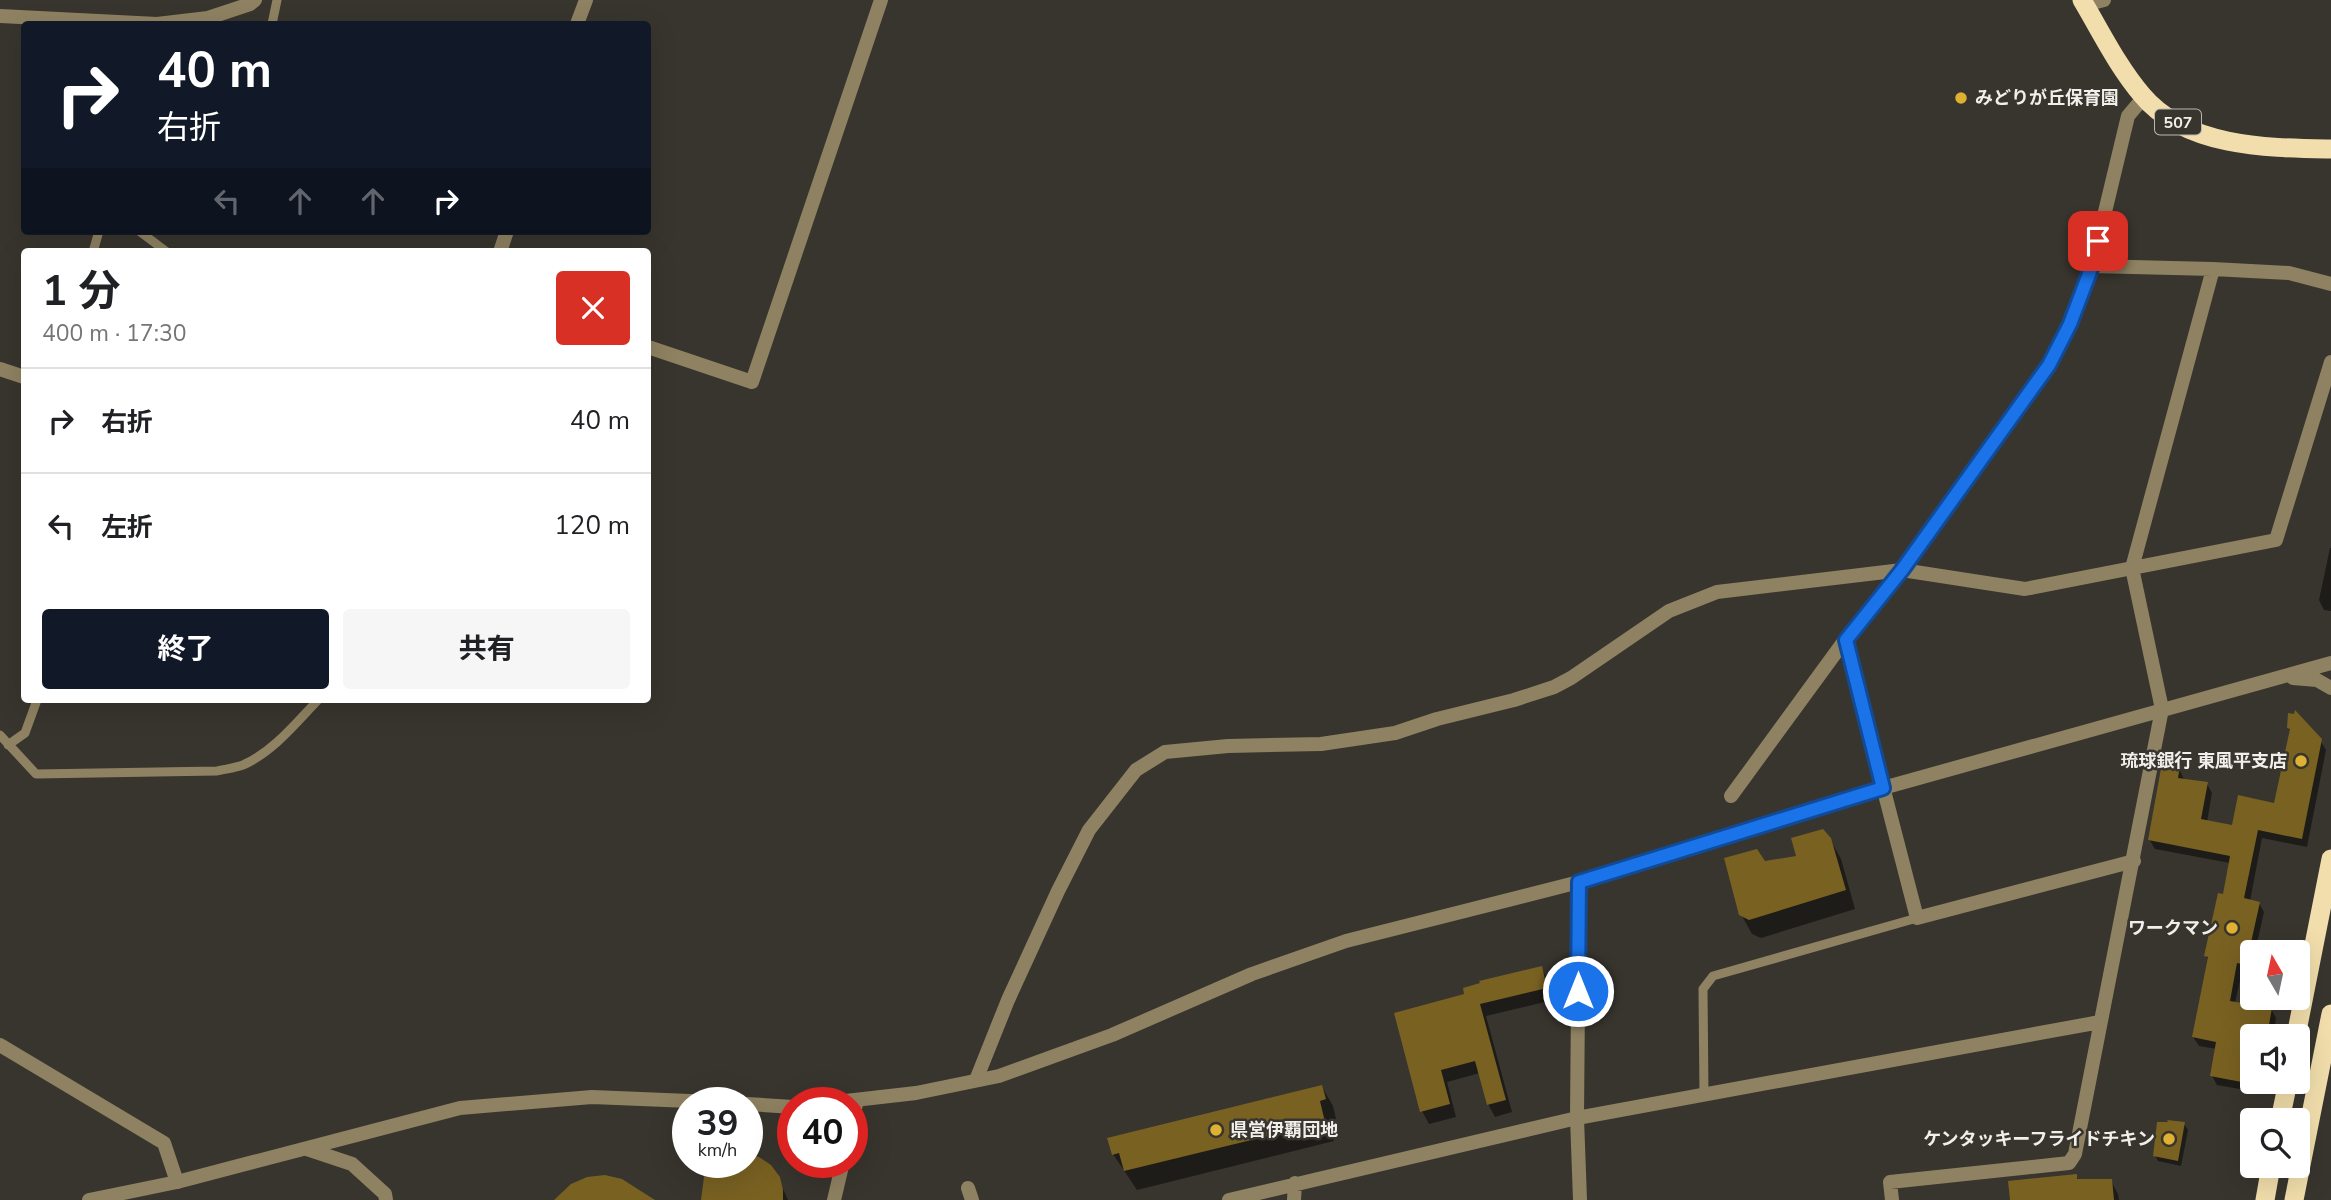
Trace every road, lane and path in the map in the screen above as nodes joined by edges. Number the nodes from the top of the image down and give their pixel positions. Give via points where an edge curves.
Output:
1 (255, 0) edge
2 (276, 0) edge
3 (586, 0) edge
4 (881, 0) edge
5 (2091, 2) edge
6 (0, 16) edge
7 (98, 21) edge
8 (182, 21) edge
9 (272, 21) edge
10 (578, 21) edge
11 (2144, 97) junction
12 (2331, 149) edge
13 (144, 235) edge
14 (162, 248) edge
15 (2092, 266) junction
16 (2213, 269) junction
17 (2331, 284) edge
18 (651, 347) edge
19 (2331, 362) edge
20 (0, 369) edge
21 (21, 376) edge
22 (2132, 568) junction
23 (1902, 570) junction
24 (1846, 640) junction
25 (2331, 663) edge
26 (2276, 678) junction
27 (2331, 688) edge
28 (36, 703) edge
29 (315, 703) edge
30 (2162, 709) junction
31 (0, 735) edge
32 (8, 745) junction
33 (1883, 788) junction
34 (1731, 796) dead end
35 (2331, 859) edge
36 (2134, 861) junction
37 (1579, 882) junction
38 (1917, 918) junction
39 (2331, 1014) edge
40 (2100, 1023) junction
41 (2298, 1024) edge
42 (0, 1045) edge
43 (976, 1080) junction
44 (1704, 1094) junction
45 (868, 1099) edge
46 (672, 1100) edge
47 (1577, 1118) junction
48 (307, 1149) junction
49 (839, 1178) edge
50 (2269, 1178) edge
51 (177, 1182) junction
52 (1294, 1183) junction
53 (89, 1200) edge
54 (386, 1200) edge
55 (834, 1200) edge
56 (1230, 1200) edge
57 (1294, 1200) edge
58 (1580, 1200) edge
59 (1892, 1200) edge
60 (2265, 1200) edge
61 (2294, 1200) edge

1 - 8 street via 208,18
2 - 9 lane
3 - 10 street
4 - 18 street via 752,382
5 - 11 highway, 507 via 2123,69
6 - 7 street
11 - 12 highway, 507 via 2171,119 2227,142
11 - 15 street via 2127,116
13 - 14 lane
15 - 16 street
15 - 23 street via 2049,365
16 - 17 street via 2289,273
16 - 22 street
19 - 22 street via 2276,540
20 - 21 street
22 - 23 street via 2025,589
22 - 30 street
23 - 24 street
23 - 43 street via 1717,592 1669,611 1554,687 1395,733 1321,744 1165,752 1136,770 1089,830
24 - 33 street
24 - 34 street
25 - 26 street
26 - 27 street via 2306,677
26 - 30 street
28 - 32 lane via 25,733
29 - 32 lane via 264,751 243,765 216,771 36,774
30 - 33 street
30 - 36 street
31 - 32 lane
33 - 37 street
33 - 38 street
35 - 41 highway
36 - 38 street
36 - 40 street
37 - 43 street via 1335,944 1026,1069
37 - 47 street
38 - 44 lane via 1713,976 1703,989
39 - 61 highway
40 - 44 street
40 - 59 street via 2069,1163 1890,1182
42 - 51 street via 164,1143
43 - 45 street
44 - 47 street
46 - 48 street via 592,1097 460,1108
47 - 52 street
47 - 58 street
48 - 51 street
48 - 54 street via 352,1164
49 - 55 street
50 - 60 highway
51 - 53 street
52 - 56 street
52 - 57 street

